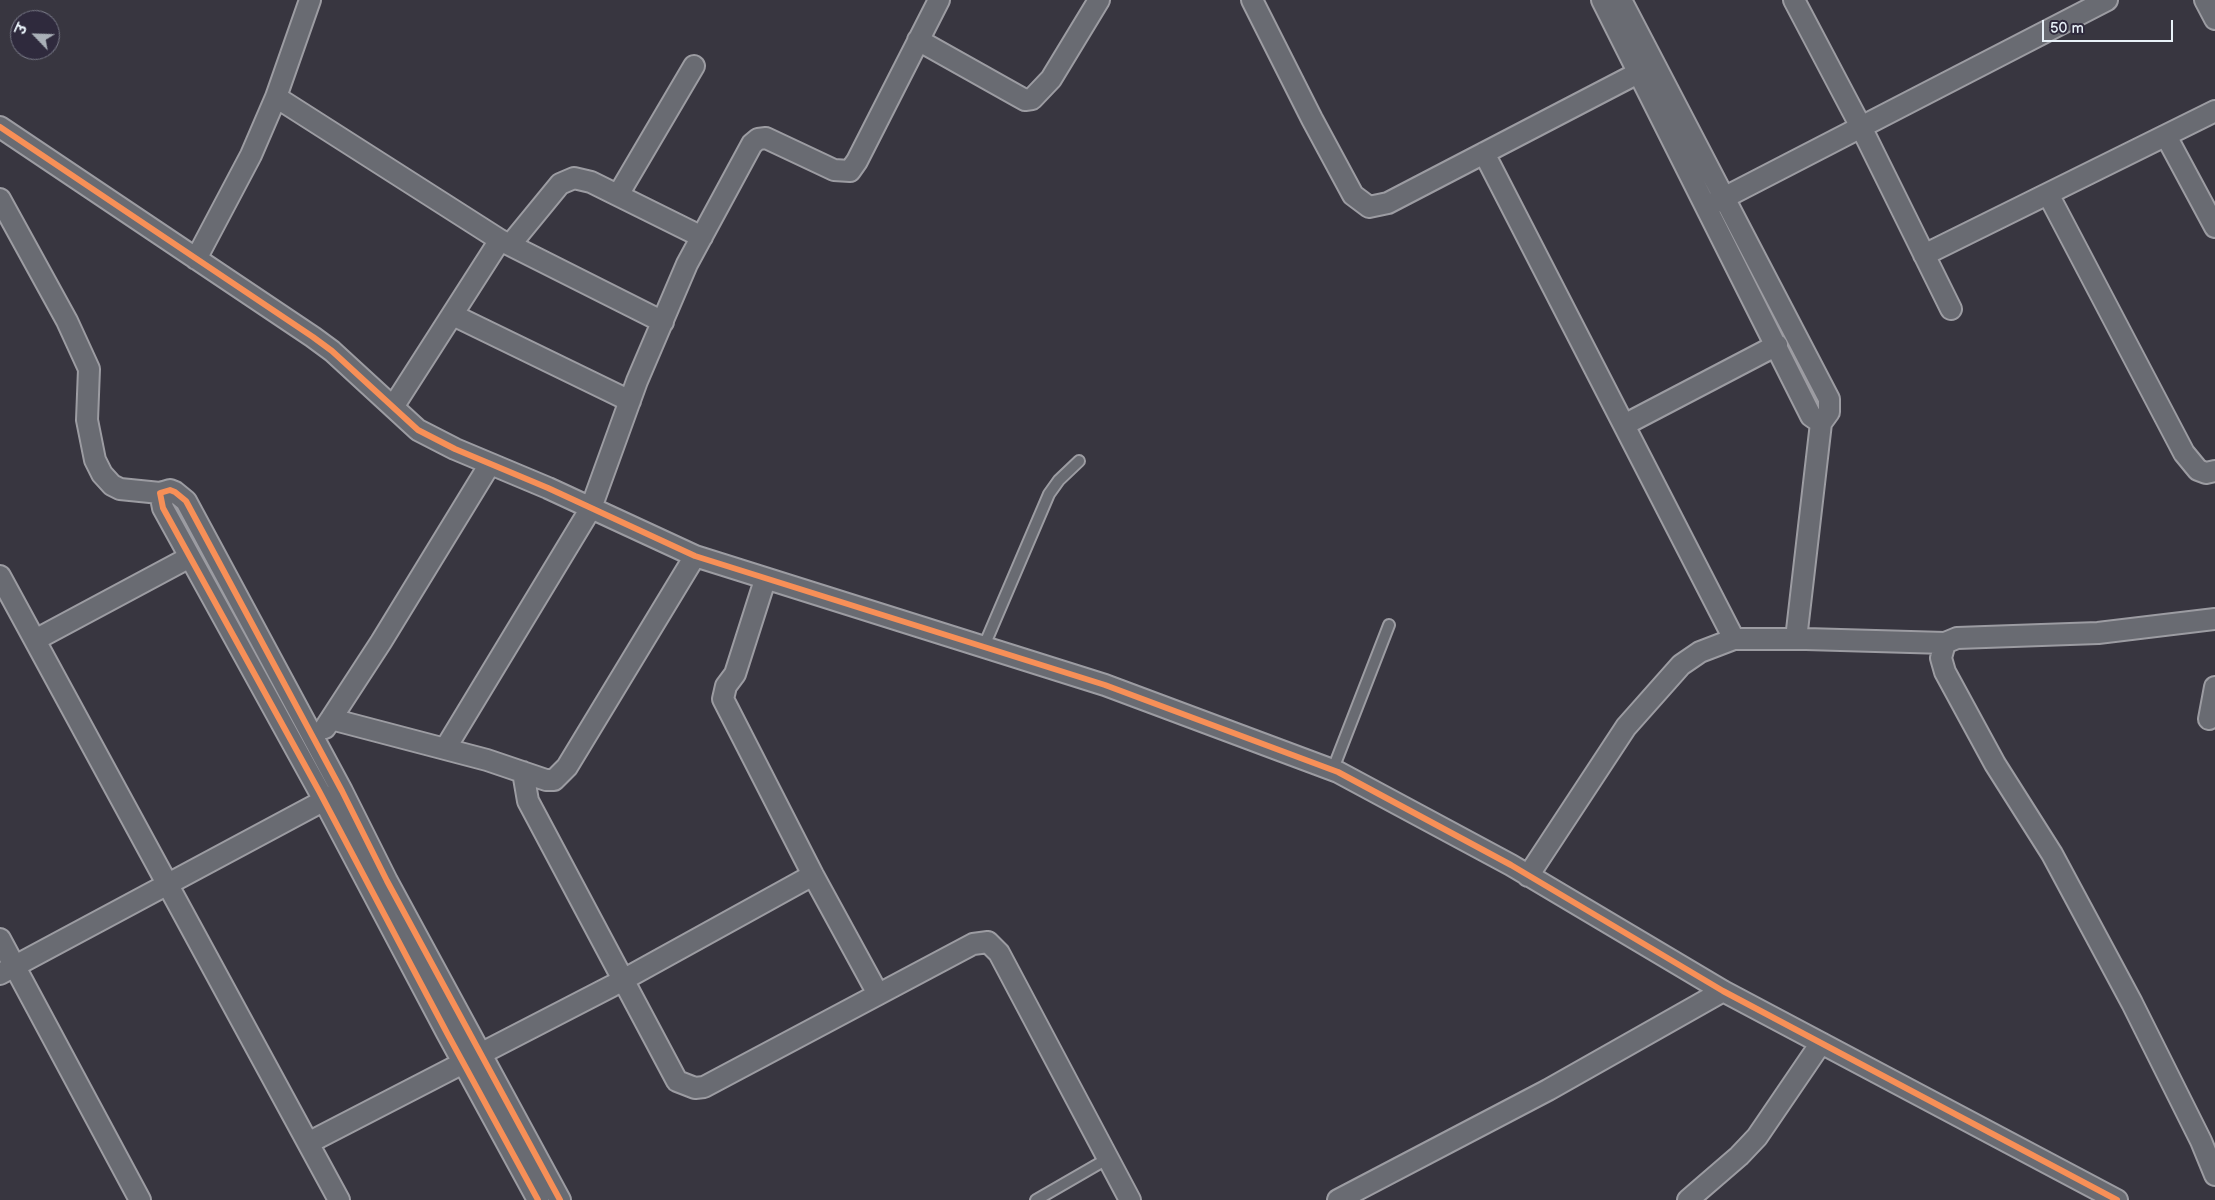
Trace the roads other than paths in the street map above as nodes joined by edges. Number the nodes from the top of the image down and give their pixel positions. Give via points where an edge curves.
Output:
1 (310, 0) edge
2 (939, 0) edge
3 (1099, 0) edge
4 (1252, 0) edge
5 (1602, 0) edge
6 (1622, 0) edge
7 (1794, 0) edge
8 (2107, 0) edge
9 (2205, 0) edge
10 (2215, 19) edge
11 (918, 40) junction
12 (694, 66) dead end
13 (1638, 73) junction
14 (276, 97) junction
15 (2215, 111) edge
16 (1861, 126) junction
17 (0, 127) edge
18 (2166, 136) junction
19 (1484, 153) junction
20 (2048, 194) junction
21 (618, 195) junction
22 (1724, 197) junction
23 (0, 199) edge
24 (1706, 207) junction
25 (2215, 227) edge
26 (702, 237) junction
27 (505, 243) junction
28 (1924, 255) junction
29 (196, 259) junction
30 (1951, 309) dead end
31 (453, 315) junction
32 (663, 322) junction
33 (1777, 345) junction
34 (630, 401) junction
35 (393, 407) junction
36 (1821, 423) junction
37 (1624, 425) junction
38 (1079, 461) dead end
39 (490, 464) junction
40 (2215, 471) edge
41 (160, 493) junction
42 (591, 508) junction
43 (695, 556) junction
44 (190, 557) junction
45 (0, 576) edge
46 (765, 580) junction
47 (2215, 619) edge
48 (1389, 624) dead end
49 (1796, 638) junction
50 (1734, 639) junction
51 (35, 640) junction
52 (1945, 643) junction
53 (984, 646) junction
54 (2215, 687) edge
55 (331, 719) junction
56 (2209, 719) dead end
57 (316, 742) junction
58 (445, 749) junction
59 (1333, 769) junction
60 (524, 772) junction
61 (342, 791) junction
62 (324, 801) junction
63 (814, 875) junction
64 (1528, 876) junction
65 (168, 883) junction
66 (0, 939) edge
67 (7, 970) edge
68 (624, 979) junction
69 (1723, 991) junction
70 (878, 994) junction
71 (1822, 1043) junction
72 (482, 1053) junction
73 (463, 1063) junction
74 (308, 1143) junction
75 (1107, 1159) junction
76 (2215, 1175) edge
77 (140, 1200) edge
78 (339, 1200) edge
79 (538, 1200) edge
80 (560, 1200) edge
81 (1036, 1200) edge
82 (1130, 1200) edge
83 (1338, 1200) edge
84 (1688, 1200) edge
85 (2117, 1200) edge

1 - 14 street
2 - 11 street
3 - 11 street via 1051,78 1032,99 1025,100
4 - 19 street via 1353,195 1361,202 1369,207 1388,203
5 - 13 street
6 - 22 street
7 - 16 street
8 - 16 street
9 - 10 street
11 - 26 street via 850,171 834,170 774,140 758,139 752,144
12 - 21 street
13 - 19 street
13 - 24 street
14 - 27 street
14 - 29 street via 248,163
15 - 18 street
16 - 22 street
16 - 28 street
17 - 29 street
18 - 20 street
18 - 25 street
19 - 37 street
20 - 28 street
20 - 40 street via 2184,453 2198,470 2206,473
21 - 26 street
21 - 27 street via 583,179 566,180
22 - 24 street
22 - 36 street via 1827,394 1830,405 1826,419
23 - 41 street via 67,321 89,369 87,420 95,460 102,474 120,489
24 - 33 street
26 - 32 street
27 - 31 street
27 - 32 street
28 - 30 street
29 - 35 street via 332,351
31 - 34 street
31 - 35 street
32 - 34 street
33 - 36 street via 1811,416
33 - 37 street
34 - 42 street
35 - 39 street via 418,430
36 - 49 street
37 - 50 street
38 - 53 lane via 1049,494
39 - 42 street
39 - 55 street
41 - 44 street via 163,508
41 - 57 street via 170,490 186,501
42 - 43 street
42 - 58 street
43 - 46 street
43 - 60 street via 560,775 554,780 546,780
44 - 51 street
44 - 62 street
45 - 51 street
46 - 53 street
46 - 63 street via 735,674 726,686 723,699
47 - 52 street via 2098,633 1957,638
48 - 59 lane
49 - 50 street
49 - 52 street
50 - 64 street via 1715,645 1681,665 1648,701 1626,727
51 - 65 street
52 - 76 street via 1941,658 1945,672 1995,764 2052,854 2123,986 2202,1141
53 - 59 street via 1105,685
54 - 56 street
55 - 57 street
55 - 58 street
57 - 61 street
58 - 60 street
59 - 64 street
60 - 68 street via 528,801
61 - 62 street
61 - 72 street via 387,881
62 - 65 street
62 - 73 street
63 - 68 street
63 - 70 street
64 - 69 street
65 - 67 street
65 - 74 street
66 - 67 street
67 - 77 street
68 - 70 street via 672,1073 678,1081 695,1088 704,1087
68 - 72 street
69 - 71 street
69 - 83 street via 1548,1090
70 - 75 street via 973,944 988,942 995,946
71 - 84 street via 1757,1137
71 - 85 street
72 - 73 street
72 - 80 street
73 - 74 street
73 - 79 street
74 - 78 street
75 - 81 lane
75 - 82 street

